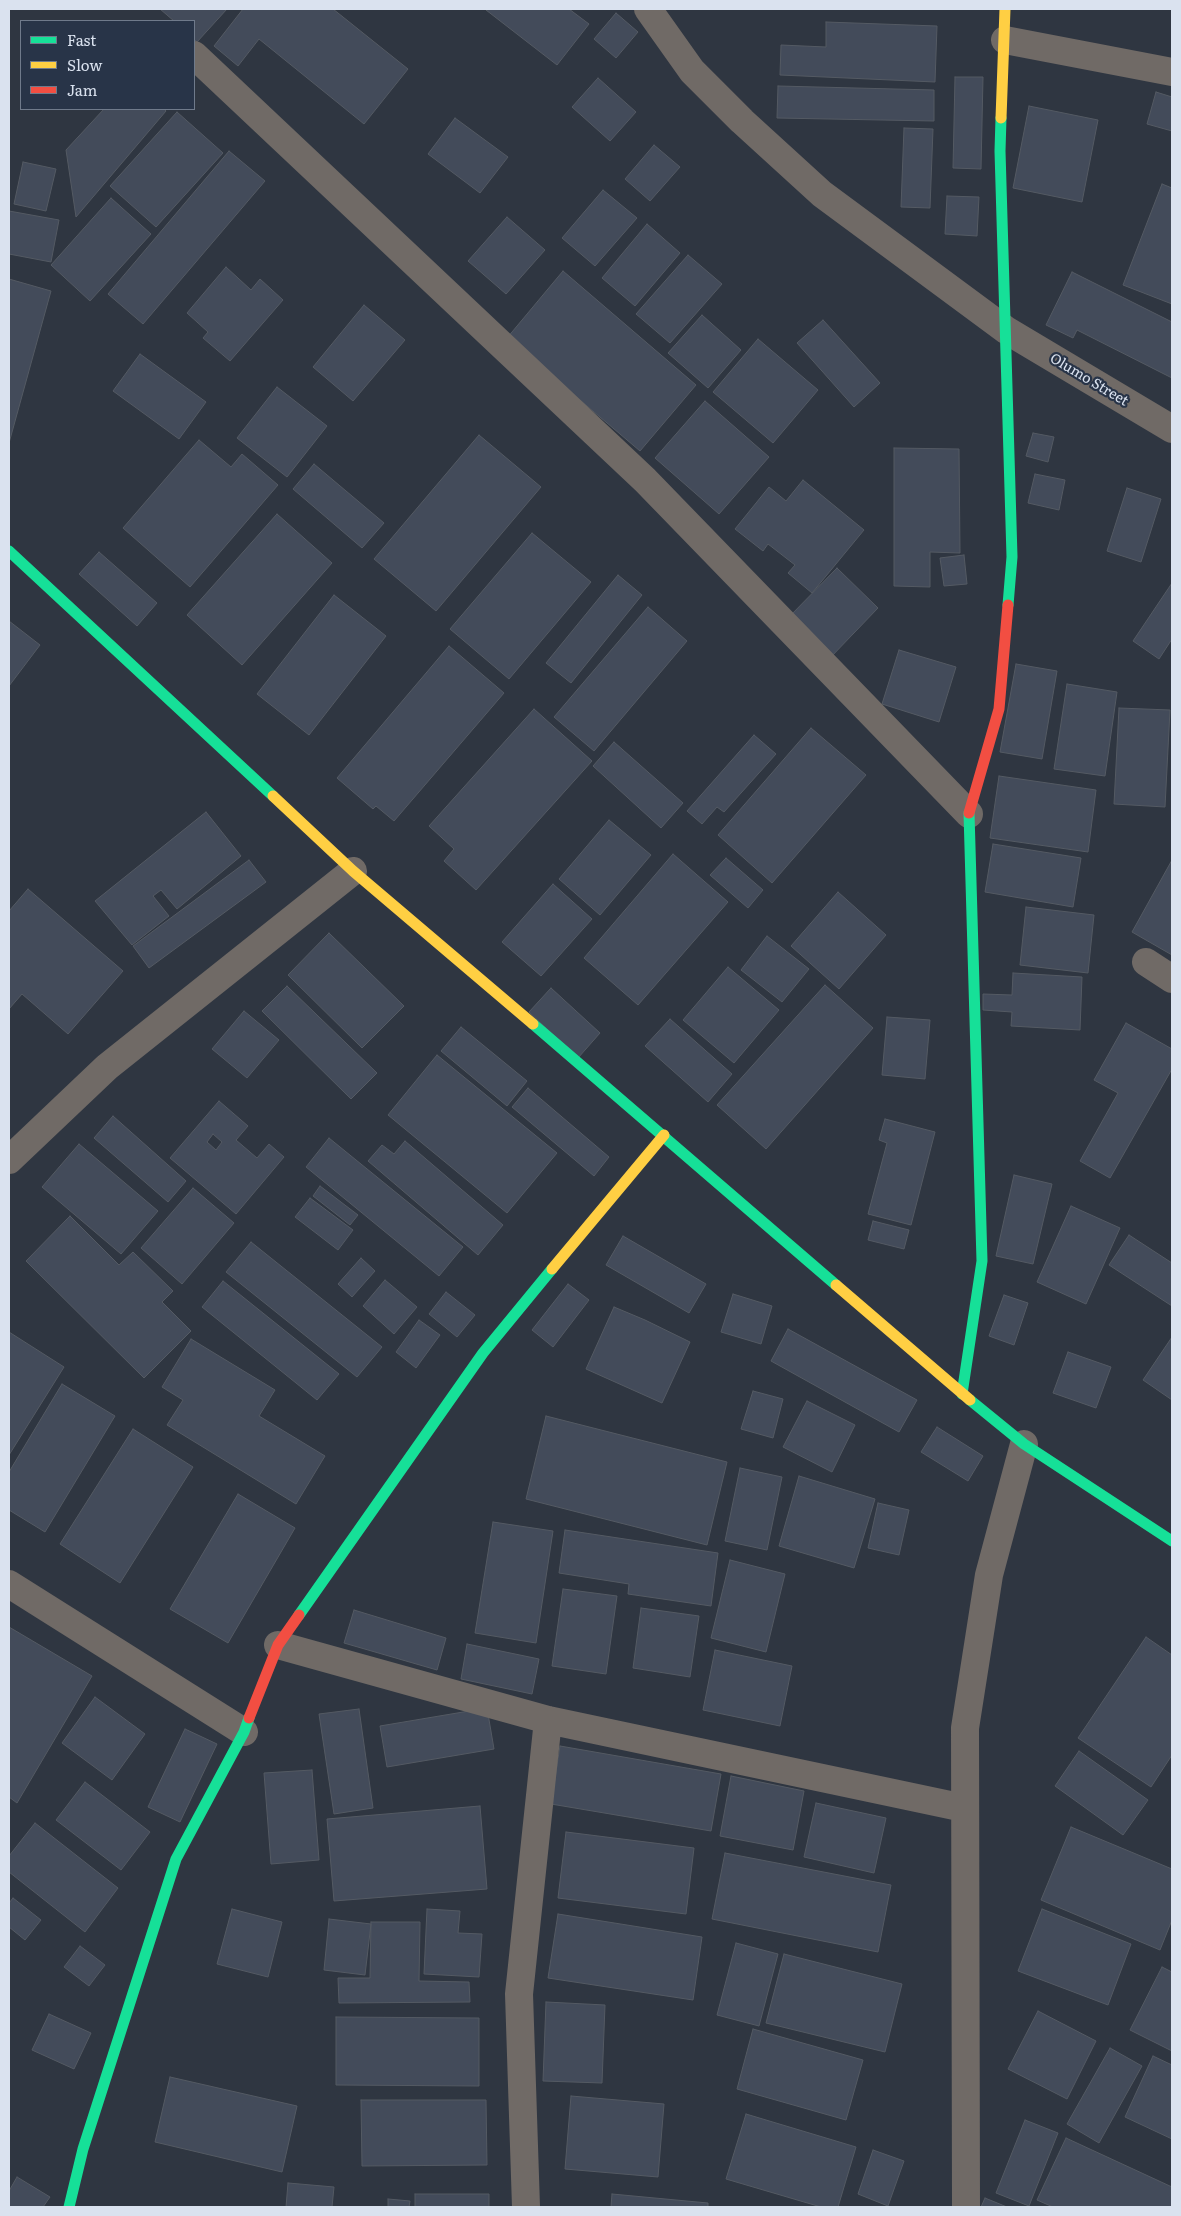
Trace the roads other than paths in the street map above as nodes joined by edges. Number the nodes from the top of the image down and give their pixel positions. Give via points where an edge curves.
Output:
1 (648, 9) edge
2 (1005, 9) edge
3 (1004, 40) junction
4 (195, 56) edge
5 (1172, 72) edge
6 (1006, 330) junction
7 (1172, 429) edge
8 (9, 551) edge
9 (968, 814) junction
10 (353, 871) junction
11 (1146, 962) dead end
12 (1172, 979) edge
13 (664, 1135) junction
14 (9, 1160) edge
15 (962, 1394) junction
16 (1024, 1444) junction
17 (1172, 1541) edge
18 (9, 1584) edge
19 (278, 1645) junction
20 (548, 1720) junction
21 (244, 1732) junction
22 (964, 1808) junction
23 (69, 2207) edge
24 (526, 2207) edge
25 (966, 2207) edge

1 - 6 street, Olumo Street via 692,71 822,194
2 - 3 street
3 - 5 street
3 - 6 street via 1000,151
4 - 9 street via 645,480
6 - 7 street, Olumo Street
6 - 9 street via 1012,557 999,709
8 - 10 street
9 - 15 street via 982,1261
10 - 13 street
10 - 14 street via 107,1066
11 - 12 street
13 - 15 street
13 - 19 street via 483,1352
15 - 16 street
16 - 17 street
16 - 22 street via 989,1575 965,1728
18 - 21 street
19 - 20 street
19 - 21 street
20 - 22 street
20 - 24 street via 519,1994
21 - 23 street via 176,1859 83,2149
22 - 25 street

